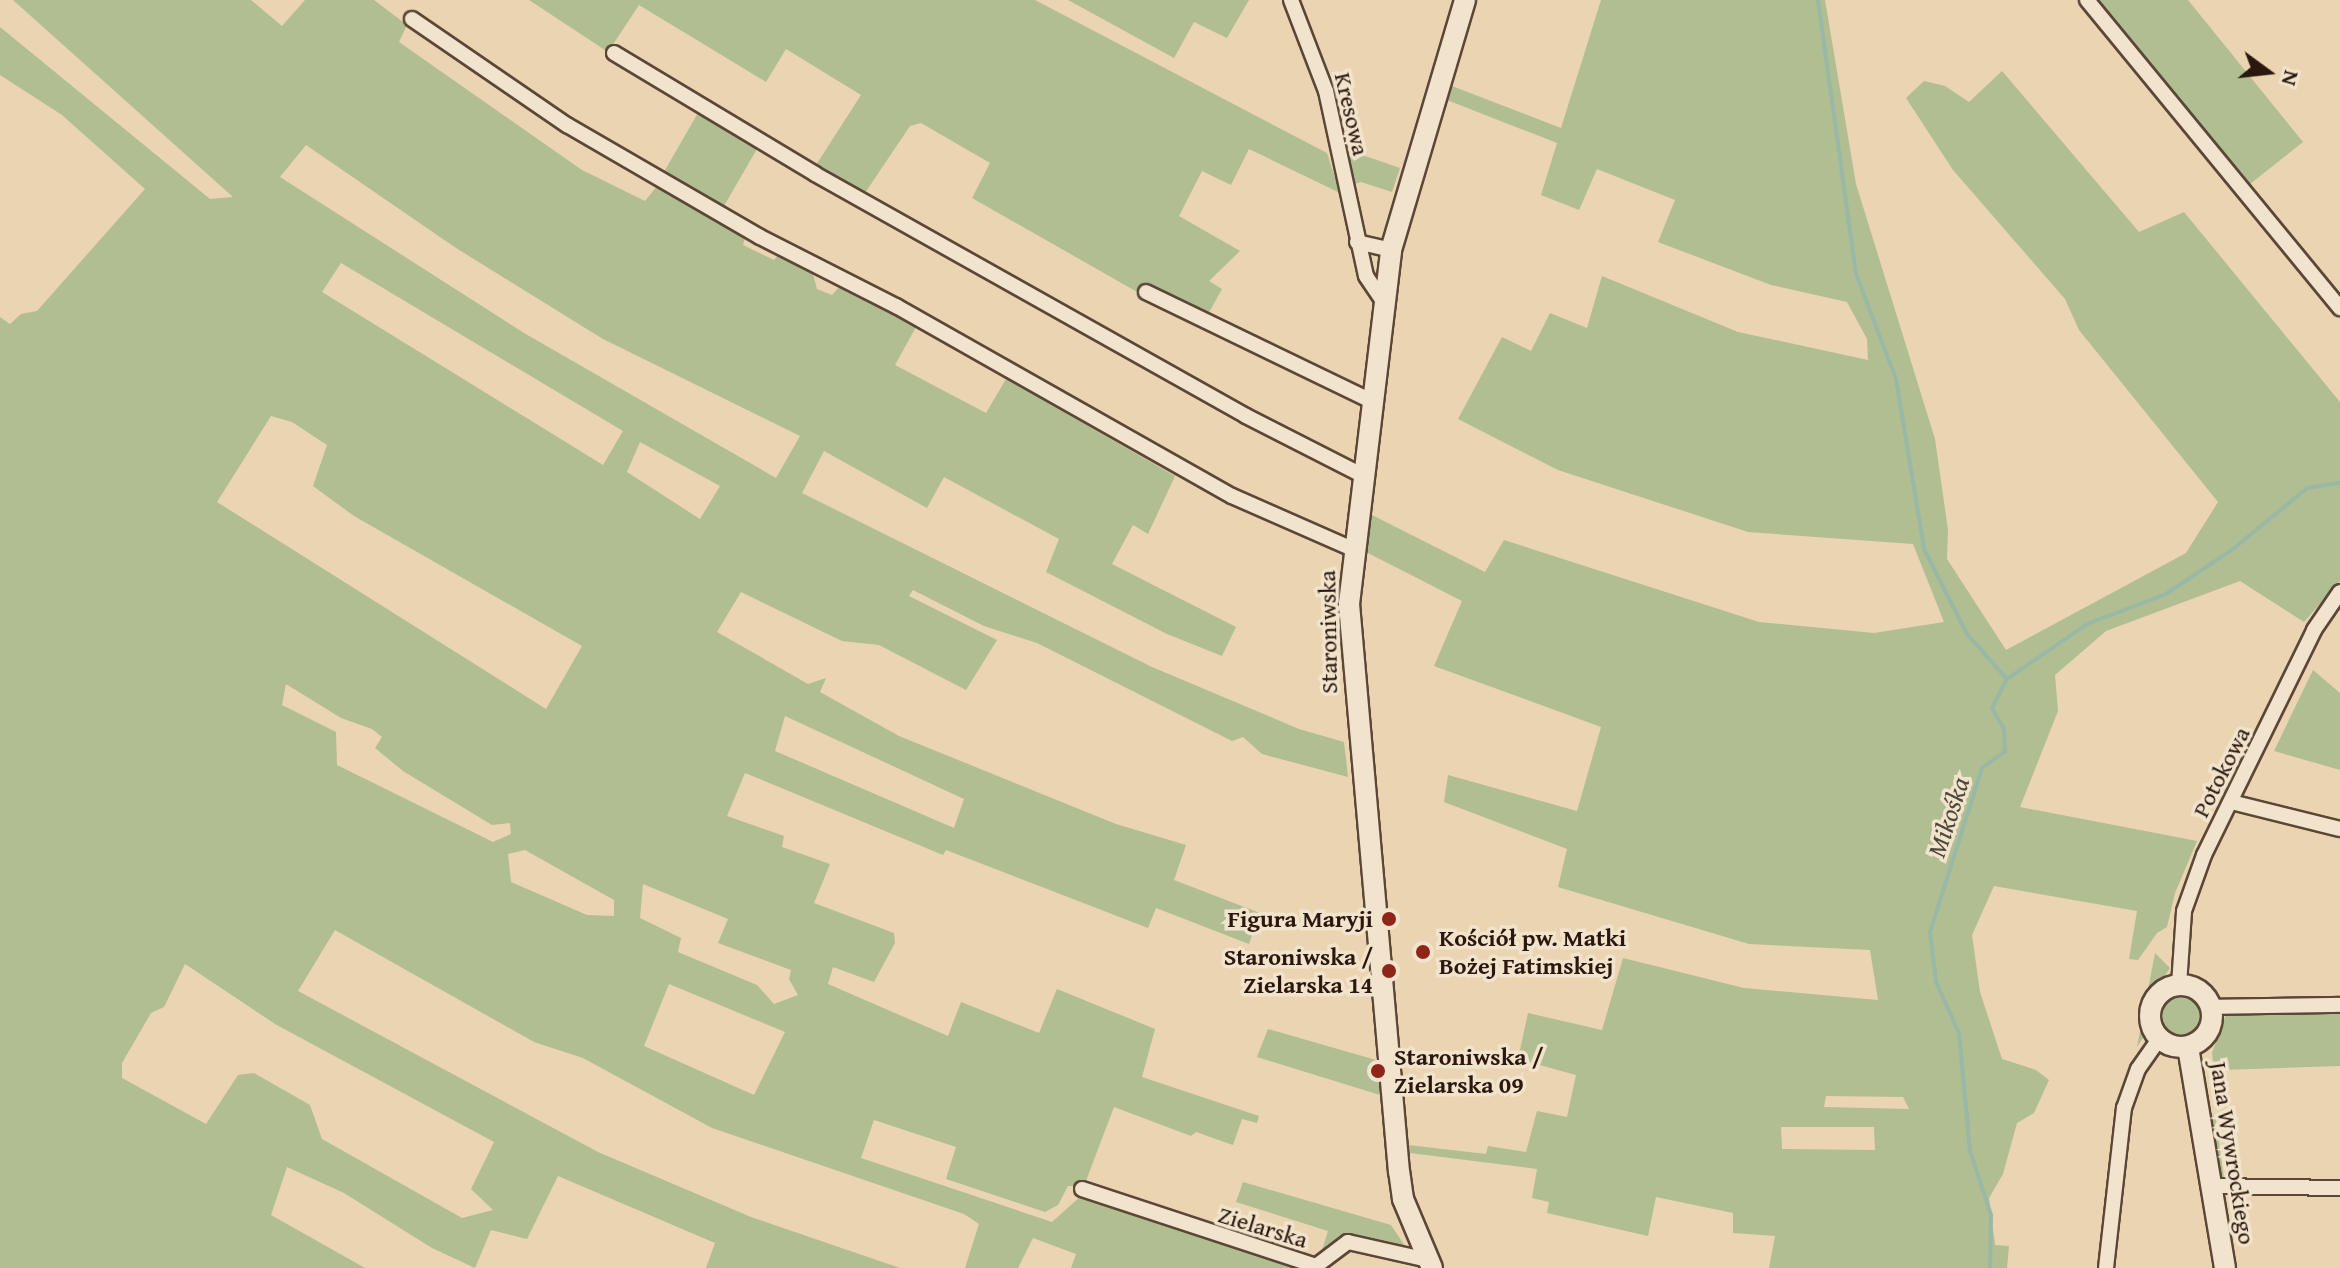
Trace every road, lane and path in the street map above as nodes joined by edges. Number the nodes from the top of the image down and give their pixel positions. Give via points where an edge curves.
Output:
1 (1291, 0) edge
2 (1465, 0) edge
3 (2087, 0) edge
4 (412, 19) dead end
5 (614, 53) dead end
6 (1357, 242) junction
7 (1391, 250) junction
8 (1146, 292) dead end
9 (1383, 301) junction
10 (2340, 308) edge
11 (1371, 401) junction
12 (1362, 475) junction
13 (1353, 549) junction
14 (2340, 592) edge
15 (2231, 802) junction
16 (2340, 829) edge
17 (2179, 985) junction
18 (2340, 1005) edge
19 (2211, 1007) junction
20 (2159, 1039) junction
21 (2188, 1047) junction
22 (2213, 1186) junction
23 (2340, 1188) edge
24 (1082, 1189) dead end
25 (1430, 1264) edge
26 (2106, 1268) edge
27 (2225, 1268) edge

1 - 6 street, Kresowa via 1326,91
2 - 7 street, Staroniwska
3 - 10 street
4 - 13 street via 567,125 760,237 896,306 1232,496
5 - 12 street via 815,174 1246,416
6 - 7 street
6 - 9 street, Kresowa via 1366,276
7 - 9 street, Staroniwska
8 - 11 street
9 - 11 street, Staroniwska
11 - 12 street, Staroniwska
12 - 13 street, Staroniwska
13 - 25 street, Staroniwska via 1352,660 1399,1172 1403,1199
14 - 15 street, Potokowa via 2314,630
15 - 16 street
15 - 17 street, Potokowa via 2184,911
17 - 19 street via 2199,990
17 - 20 street via 2153,1001 2150,1017
18 - 19 street
19 - 21 street via 2210,1027
20 - 21 street via 2172,1047
20 - 26 street via 2138,1069 2124,1108
21 - 22 street, Jana Wywrockiego
22 - 23 street
22 - 27 street, Jana Wywrockiego
24 - 25 street, Zielarska via 1316,1266 1348,1242

